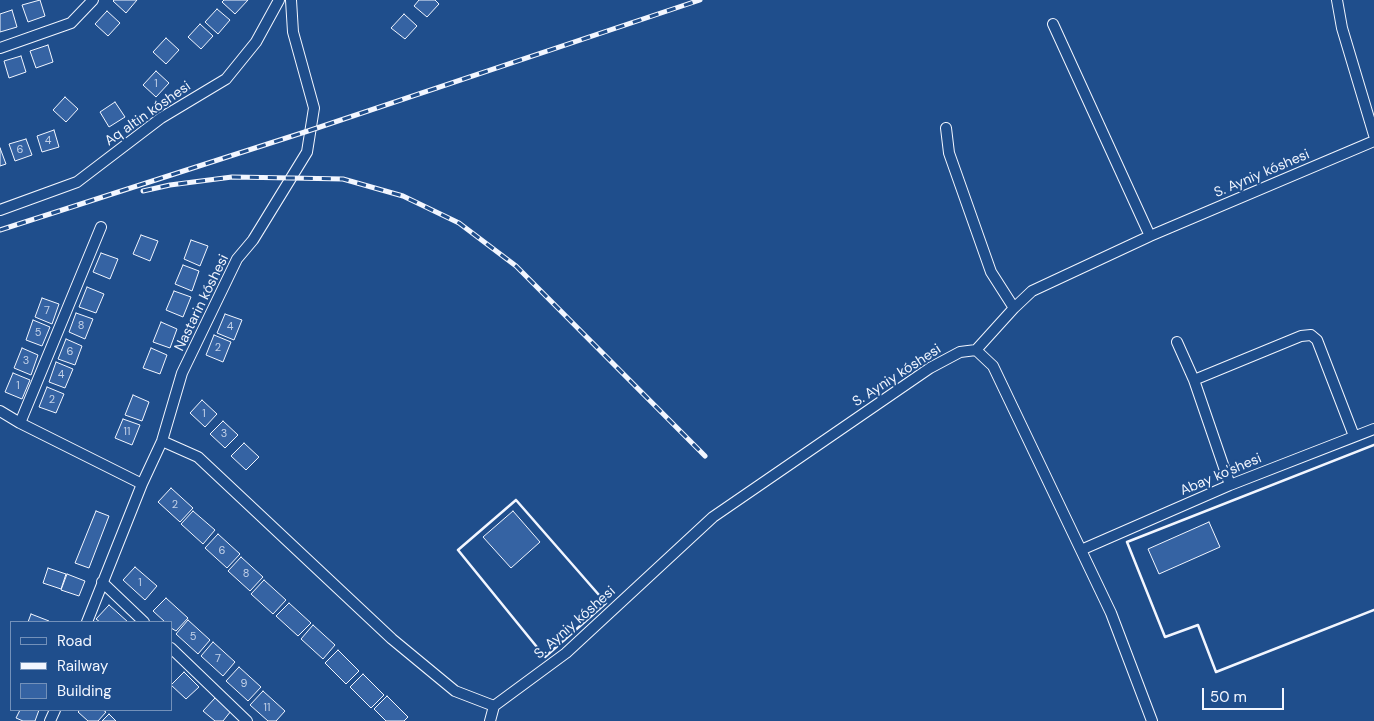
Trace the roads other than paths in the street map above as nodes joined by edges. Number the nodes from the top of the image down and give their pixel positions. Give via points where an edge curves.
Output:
1 (92, 0) edge
2 (280, 0) edge
3 (291, 0) edge
4 (1337, 0) edge
5 (1053, 24) dead end
6 (0, 48) edge
7 (946, 128) dead end
8 (1374, 135) edge
9 (1374, 141) edge
10 (0, 210) edge
11 (101, 227) dead end
12 (1150, 236) junction
13 (1014, 308) junction
14 (1176, 342) dead end
15 (976, 350) junction
16 (1194, 380) junction
17 (0, 411) edge
18 (20, 423) junction
19 (1374, 429) edge
20 (1354, 436) junction
21 (162, 441) junction
22 (142, 484) junction
23 (1230, 486) junction
24 (1081, 550) junction
25 (102, 582) junction
26 (87, 621) edge
27 (143, 621) edge
28 (172, 649) edge
29 (494, 706) junction
30 (247, 721) edge
31 (490, 721) edge
32 (1152, 721) edge

1 - 6 street via 71,23
2 - 10 street, Aq altin kóshesi via 256,42 226,79 161,118 77,182
3 - 21 street, Nastarin kóshesi via 293,32 314,108 307,152 253,240 237,259 182,373
4 - 8 street via 1342,28
5 - 12 street
7 - 13 street via 951,160 990,272
9 - 12 street, S. Ayniy kóshesi
11 - 18 street
12 - 13 street, S. Ayniy kóshesi via 1032,291
13 - 15 street, S. Ayniy kóshesi
14 - 16 street
15 - 24 street via 993,366
15 - 29 street, S. Ayniy kóshesi via 960,352 930,368 713,517 566,652
16 - 20 street via 1310,335 1317,340
16 - 23 street
17 - 18 street
18 - 22 street
19 - 20 street, Abay ko'shesi
20 - 23 street, Abay ko'shesi
21 - 22 street, Nastarin kóshesi
21 - 29 street via 198,457 392,640 455,691
22 - 25 street, Nastarin kóshesi
23 - 24 street, Abay ko'shesi
24 - 32 street via 1111,613
25 - 26 street, Nastarin kóshesi
25 - 27 street
28 - 30 street
29 - 31 street

